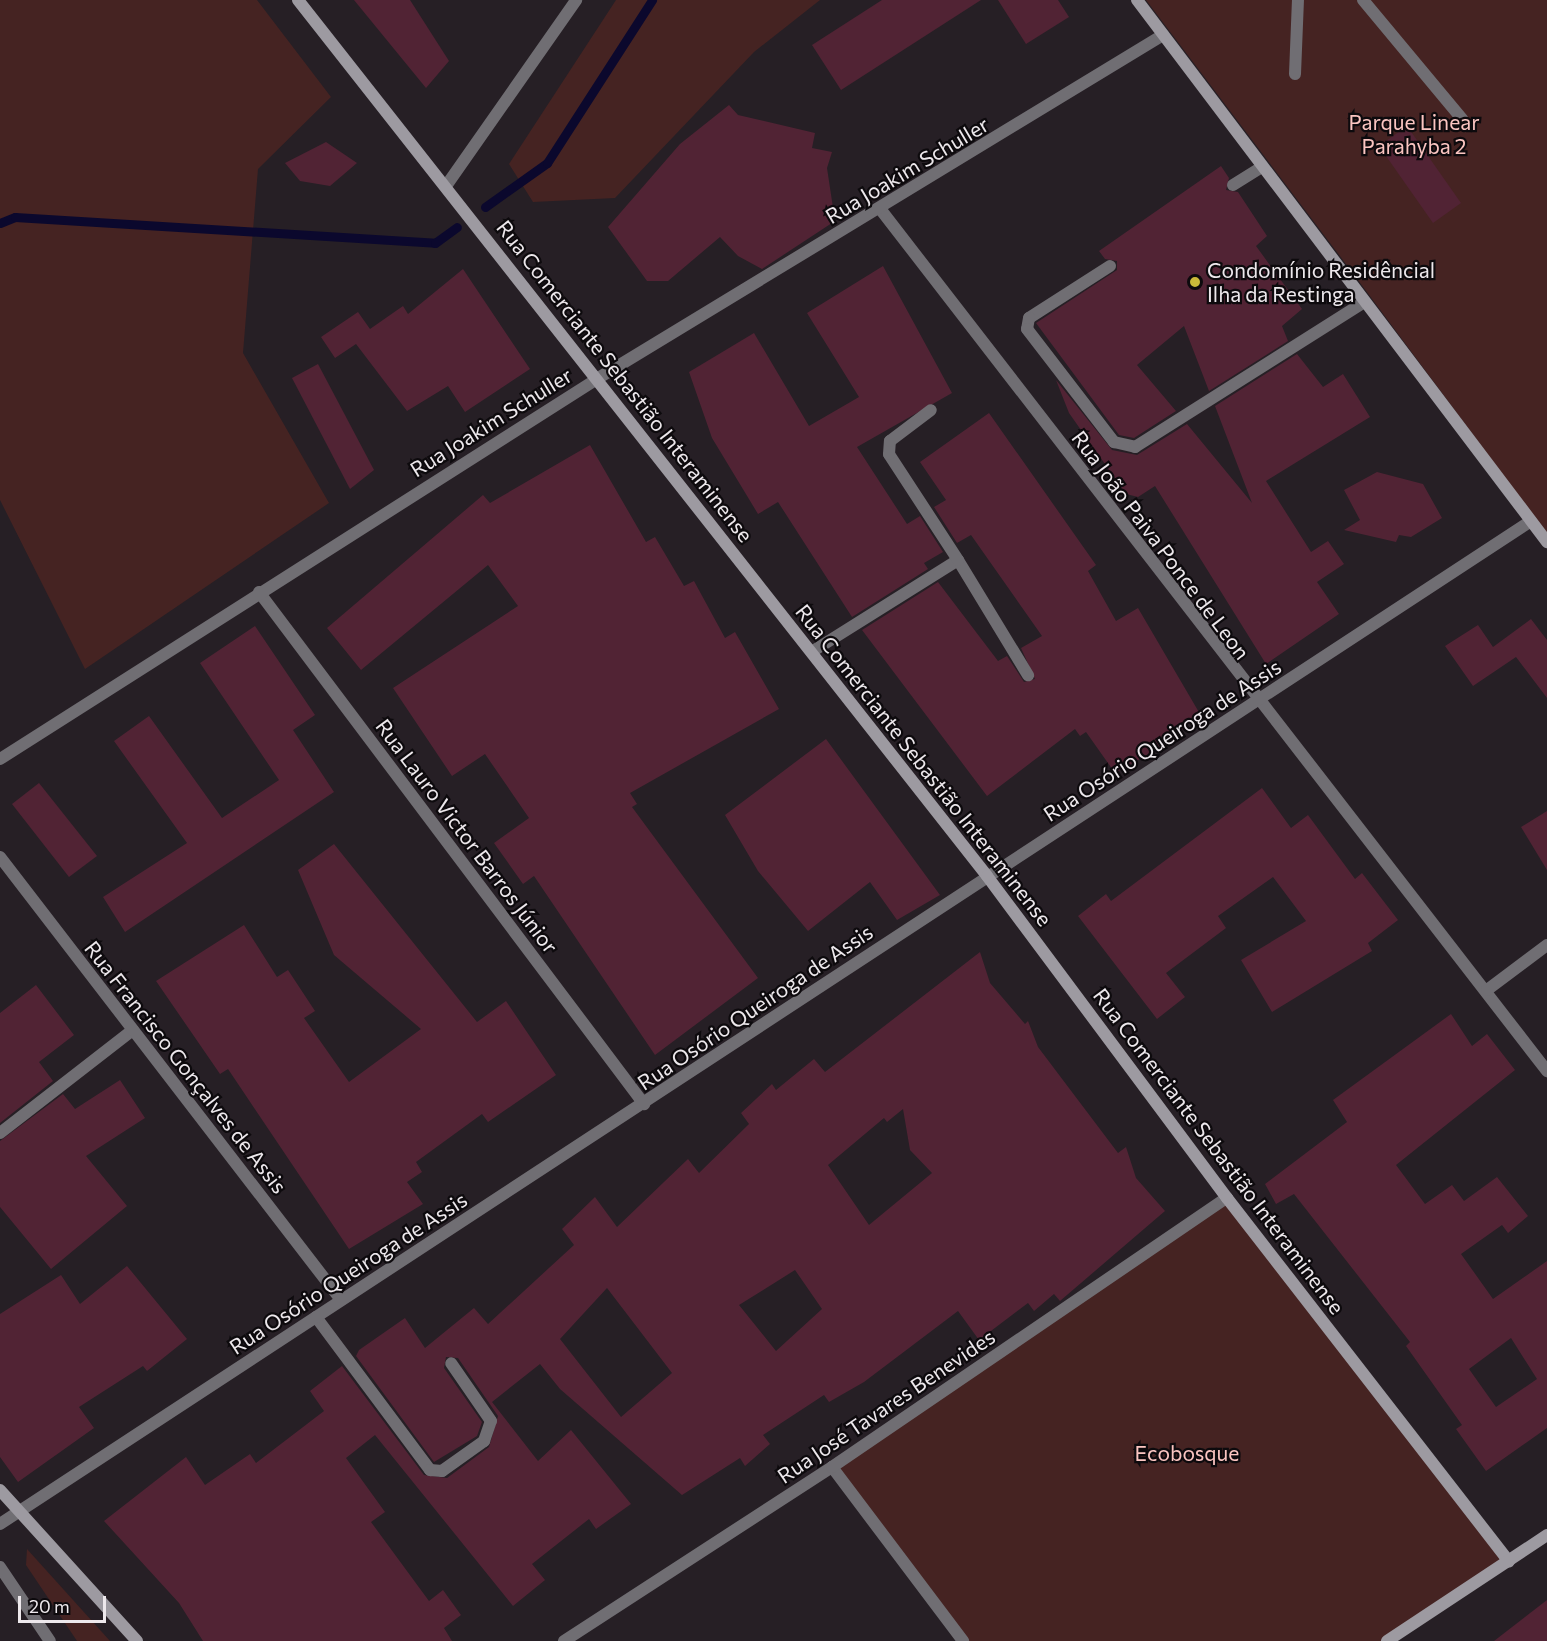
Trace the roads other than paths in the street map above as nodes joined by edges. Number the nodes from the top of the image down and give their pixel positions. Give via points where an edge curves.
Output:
1 (298, 0) edge
2 (576, 0) edge
3 (1137, 0) edge
4 (1298, 0) edge
5 (1363, 0) edge
6 (1163, 35) junction
7 (1295, 74) dead end
8 (1462, 119) dead end
9 (1262, 167) junction
10 (1233, 185) dead end
11 (446, 186) junction
12 (881, 210) junction
13 (1110, 266) dead end
14 (1364, 302) junction
15 (600, 377) junction
16 (931, 410) dead end
17 (1531, 521) junction
18 (1547, 542) edge
19 (958, 560) junction
20 (259, 592) junction
21 (813, 651) junction
22 (1028, 675) dead end
23 (1257, 702) junction
24 (0, 759) edge
25 (0, 857) edge
26 (987, 876) junction
27 (1547, 945) edge
28 (1487, 990) junction
29 (133, 1030) junction
30 (1547, 1071) edge
31 (644, 1104) junction
32 (0, 1133) edge
33 (1227, 1198) junction
34 (341, 1300) junction
35 (316, 1317) junction
36 (451, 1363) dead end
37 (832, 1467) junction
38 (0, 1490) edge
39 (20, 1512) junction
40 (0, 1524) edge
41 (1547, 1535) edge
42 (1509, 1561) junction
43 (0, 1567) edge
44 (50, 1641) edge
45 (137, 1641) edge
46 (564, 1641) edge
47 (963, 1641) edge
48 (1387, 1641) edge

1 - 11 street, Rua Comerciante Sebastião Interaminense
2 - 11 street
3 - 6 street
4 - 7 street
5 - 8 street
6 - 9 street
6 - 12 street, Rua Joakim Schuller
9 - 10 street
9 - 14 street
11 - 15 street, Rua Comerciante Sebastião Interaminense
12 - 15 street, Rua Joakim Schuller
12 - 23 street, Rua João Paiva Ponce de Leon
13 - 14 street via 1029,318 1027,329 1114,442 1135,447
14 - 17 street
15 - 20 street, Rua Joakim Schuller
15 - 21 street, Rua Comerciante Sebastião Interaminense
16 - 19 street via 890,441 889,454
17 - 18 street
17 - 23 street, Rua Osório Queiroga de Assis
19 - 21 street
19 - 22 street
20 - 24 street, Rua Joakim Schuller
20 - 31 street, Rua Lauro Victor Barros Júnior
21 - 26 street, Rua Comerciante Sebastião Interaminense
23 - 26 street, Rua Osório Queiroga de Assis
23 - 28 street, Rua João Paiva Ponce de Leon
25 - 29 street, Rua Francisco Gonçalves de Assis
26 - 31 street, Rua Osório Queiroga de Assis
26 - 33 street, Rua Comerciante Sebastião Interaminense
27 - 28 street
28 - 30 street, Rua João Paiva Ponce de Leon
29 - 32 street
29 - 34 street, Rua Francisco Gonçalves de Assis
31 - 34 street, Rua Osório Queiroga de Assis
33 - 37 street, Rua José Tavares Benevides
33 - 42 street, Rua Comerciante Sebastião Interaminense
34 - 35 street, Rua Osório Queiroga de Assis
35 - 36 street via 430,1470 442,1471 484,1441 491,1421
35 - 39 street, Rua Osório Queiroga de Assis
37 - 46 street, Rua José Tavares Benevides
37 - 47 street
38 - 39 street
39 - 40 street, Rua Osório Queiroga de Assis
39 - 45 street
41 - 42 street
42 - 48 street
43 - 44 street

